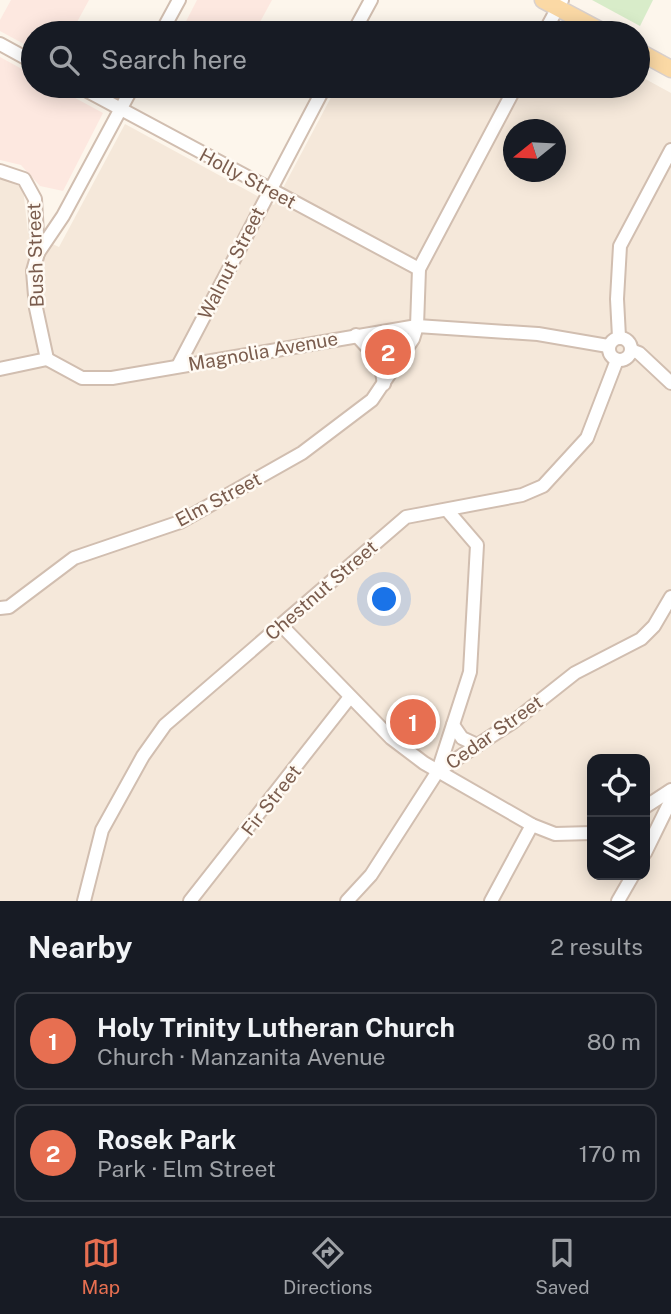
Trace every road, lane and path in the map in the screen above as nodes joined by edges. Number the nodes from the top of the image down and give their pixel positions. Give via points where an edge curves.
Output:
1 (179, 0) edge
2 (371, 0) edge
3 (554, 3) edge
4 (168, 21) edge
5 (360, 21) edge
6 (548, 21) edge
7 (585, 21) edge
8 (0, 44) edge
9 (21, 55) edge
10 (650, 58) edge
11 (671, 69) edge
12 (101, 98) edge
13 (125, 98) edge
14 (319, 98) edge
15 (510, 98) edge
16 (120, 108) junction
17 (671, 150) edge
18 (0, 171) edge
19 (270, 189) junction
20 (38, 253) junction
21 (419, 269) junction
22 (417, 326) junction
23 (356, 335) junction
24 (619, 337) junction
25 (608, 346) junction
26 (631, 350) junction
27 (47, 359) junction
28 (617, 360) junction
29 (178, 366) junction
30 (0, 369) edge
31 (671, 383) edge
32 (384, 384) junction
33 (447, 510) junction
34 (671, 597) edge
35 (0, 608) edge
36 (281, 625) junction
37 (350, 697) junction
38 (453, 725) junction
39 (477, 745) junction
40 (438, 771) junction
41 (671, 790) edge
42 (671, 800) edge
43 (650, 804) edge
44 (532, 825) junction
45 (587, 833) edge
46 (650, 843) edge
47 (630, 880) edge
48 (84, 901) edge
49 (190, 901) edge
50 (347, 901) edge
51 (491, 901) edge
52 (618, 901) edge

1 - 4 street
2 - 5 street
3 - 6 street
3 - 7 main road
8 - 9 street
10 - 11 main road
12 - 16 street, Holly Street
13 - 16 street
14 - 19 street, Walnut Street
15 - 21 street, Elm Street
16 - 19 street, Holly Street
16 - 20 street via 63,216
17 - 24 street via 620,246
18 - 20 street, Bush Street via 15,173 31,188
19 - 21 street, Holly Street
19 - 29 street, Walnut Street
20 - 27 street, Bush Street via 33,271 36,308
21 - 22 street, Elm Street
22 - 23 street, Magnolia Avenue
22 - 25 street, Magnolia Avenue via 538,334
22 - 32 street, Elm Street
23 - 29 street, Magnolia Avenue
23 - 32 street via 380,361
24 - 25 street
24 - 26 street via 627,339
25 - 28 street
26 - 28 street via 628,357
26 - 31 street
27 - 29 street, Magnolia Avenue via 82,378 112,378
27 - 30 street
28 - 33 street, Chestnut Street via 587,438 543,486 522,495
32 - 35 street, Elm Street via 372,400 302,453 180,522 74,558 9,607
33 - 36 street, Chestnut Street via 406,517
33 - 38 street via 477,545 470,672
34 - 39 street, Cedar Street via 641,639 575,673
36 - 37 street
36 - 48 street, Chestnut Street via 165,725 142,756 102,830
37 - 40 street via 391,738
37 - 49 street, Fir Street
38 - 39 street via 462,738
38 - 40 street
39 - 40 street, Cedar Street
40 - 44 street
40 - 50 street, Cedar Street via 372,875
41 - 43 street
42 - 46 street
44 - 45 street via 555,834
44 - 51 street
47 - 52 street

